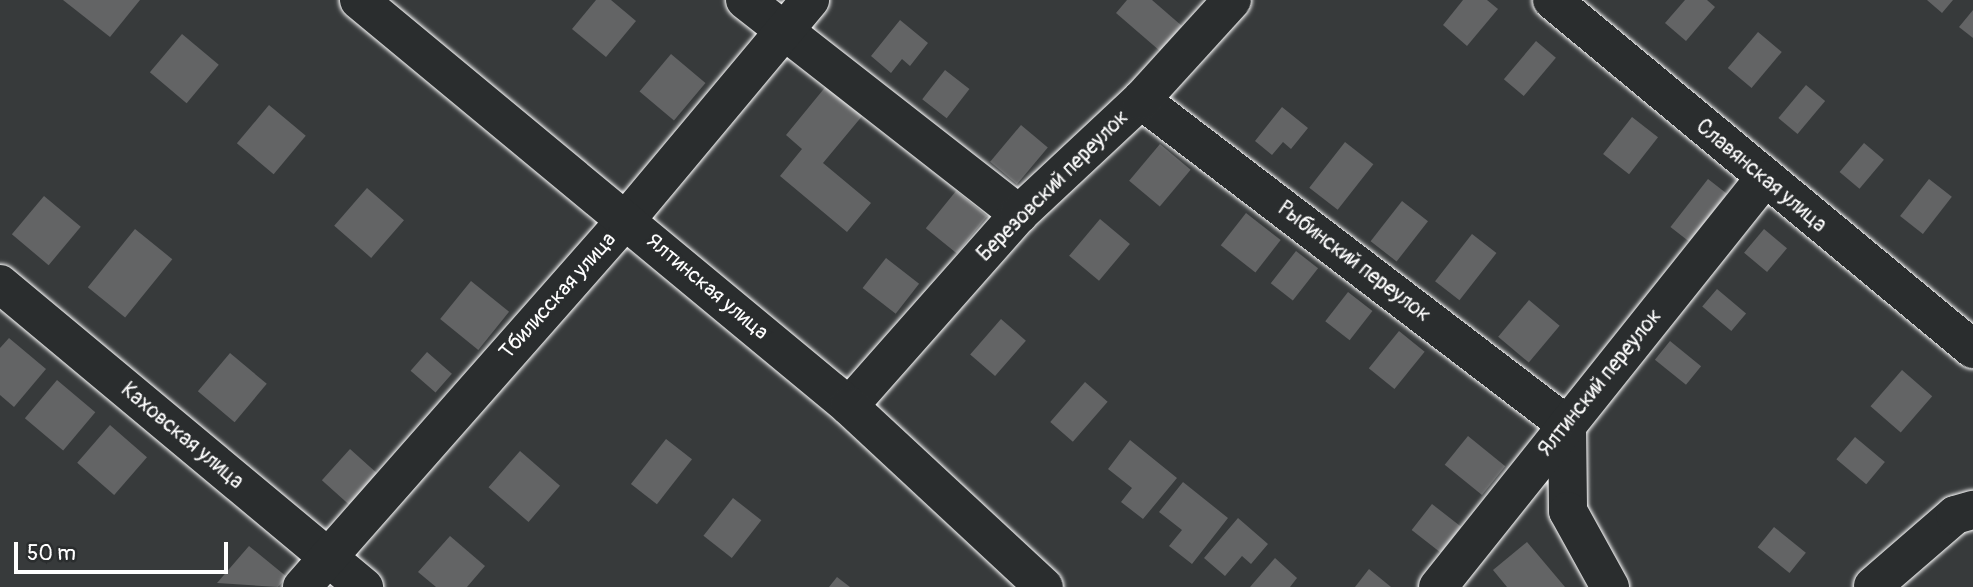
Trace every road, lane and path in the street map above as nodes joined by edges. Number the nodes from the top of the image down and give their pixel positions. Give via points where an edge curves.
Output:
1 (359, 0) edge
2 (745, 0) edge
3 (810, 0) edge
4 (1232, 0) edge
5 (1552, 0) edge
6 (784, 32) junction
7 (1141, 100) junction
8 (1763, 180) junction
9 (1019, 214) junction
10 (626, 220) junction
11 (0, 284) edge
12 (1973, 349) edge
13 (849, 406) junction
14 (1567, 425) junction
15 (1973, 510) edge
16 (325, 555) junction
17 (1873, 586) edge
18 (302, 587) edge
19 (364, 587) edge
20 (1044, 587) edge
21 (1438, 587) edge
22 (1610, 587) edge

1 - 10 street, Ялтинская улица
2 - 6 street
3 - 6 street, Тбилисская улица
4 - 7 street, Березовский переулок
5 - 8 street, Славянская улица
6 - 9 street
6 - 10 street, Тбилисская улица
7 - 9 street, Березовский переулок
7 - 14 street, Рыбинский переулок
8 - 12 street, Славянская улица
8 - 14 street, Ялтинский переулок
9 - 13 street, Березовский переулок
10 - 13 street, Ялтинская улица
10 - 16 street, Тбилисская улица
11 - 16 street, Каховская улица
13 - 20 street, Ялтинская улица
14 - 21 street, Ялтинский переулок
14 - 22 street via 1568,511
15 - 17 street via 1955,515
16 - 18 street, Тбилисская улица
16 - 19 street, Каховская улица

